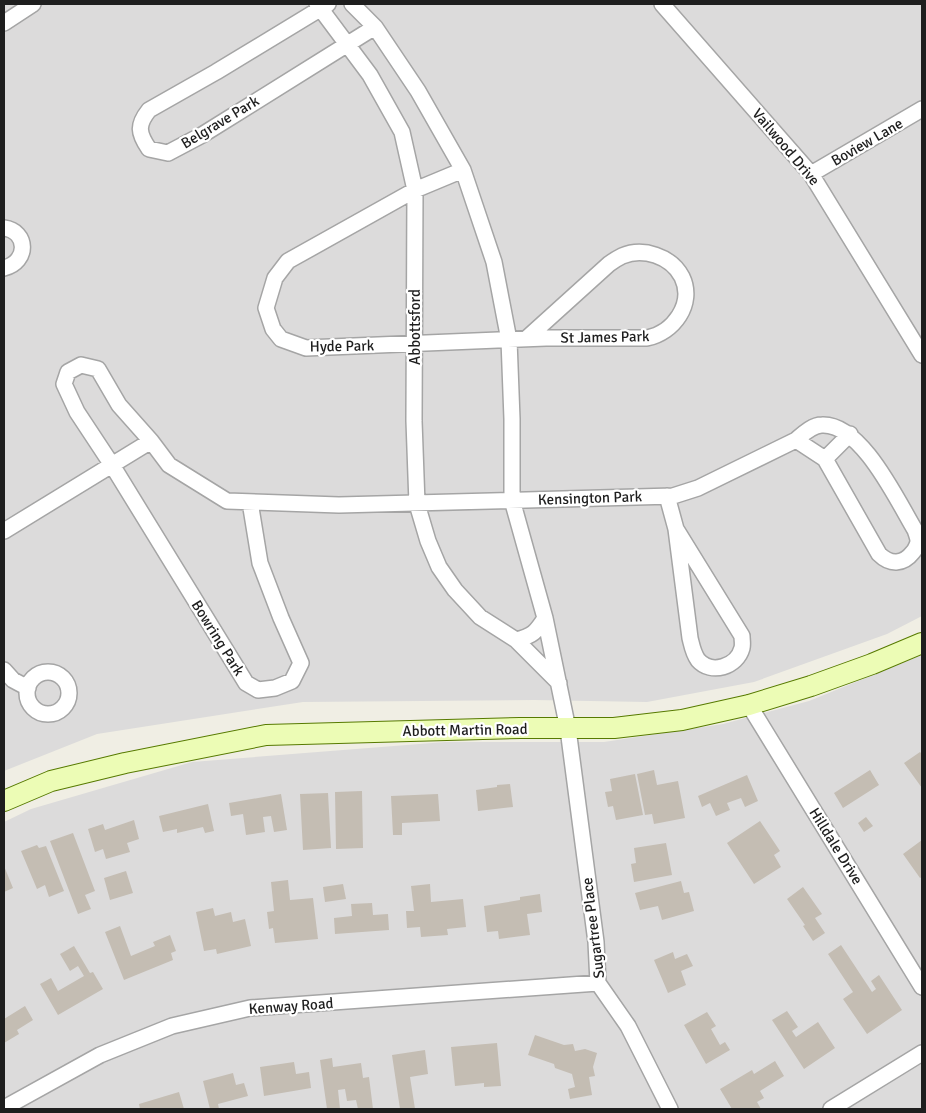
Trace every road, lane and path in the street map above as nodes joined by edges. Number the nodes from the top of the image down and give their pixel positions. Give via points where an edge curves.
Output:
1 (33, 4) edge
2 (352, 4) edge
3 (662, 4) edge
4 (322, 5) edge
5 (4, 23) edge
6 (375, 27) junction
7 (347, 44) junction
8 (922, 109) edge
9 (463, 170) junction
10 (811, 174) junction
11 (415, 190) junction
12 (4, 228) edge
13 (4, 268) edge
14 (526, 339) junction
15 (509, 340) junction
16 (415, 344) junction
17 (922, 355) edge
18 (850, 434) junction
19 (796, 440) junction
20 (151, 441) junction
21 (825, 459) junction
22 (112, 465) junction
23 (667, 496) junction
24 (512, 500) junction
25 (250, 502) junction
26 (417, 504) junction
27 (676, 529) junction
28 (4, 531) edge
29 (544, 618) junction
30 (516, 640) junction
31 (922, 644) edge
32 (4, 670) edge
33 (559, 683) junction
34 (28, 688) dead end
35 (749, 705) junction
36 (568, 729) junction
37 (4, 801) edge
38 (598, 983) junction
39 (922, 987) edge
40 (922, 1053) edge
41 (4, 1108) edge
42 (670, 1109) edge
43 (832, 1109) edge

1 - 5 street
2 - 6 street
3 - 10 street, Vailwood Drive
4 - 7 street, Abbottsford
4 - 7 street, Belgrave Park via 149,110 140,129 149,149 168,153 202,135
6 - 7 street, Belgrave Park
6 - 9 street via 418,91
7 - 11 street, Abbottsford via 370,75 402,132
8 - 10 street, Boview Lane
9 - 11 street, Hyde Park
9 - 15 street via 494,262
10 - 17 street, Vailwood Drive
11 - 16 street, Abbottsford
11 - 16 street, Hyde Park via 288,261 275,278 266,308 273,329 281,339 306,348
12 - 13 street via 13,231 22,243 19,260
14 - 14 street, St James Park via 658,336 676,322 681,312 685,294 682,276 656,255 646,252 622,256
14 - 15 street, St James Park
15 - 16 street, Hyde Park
15 - 24 street
16 - 26 street, Abbottsford
18 - 19 street, Kensington Park via 821,424
18 - 21 street
18 - 21 street, Kensington Park via 868,453 915,530 918,541 908,558 898,563 886,561 879,554
19 - 21 street, Kensington Park
19 - 23 street, Kensington Park via 698,488
20 - 22 street
20 - 22 street, Bowring Park via 119,406 98,369 81,365 68,372 64,384 77,412
20 - 25 street, Bowring Park via 169,465 227,501
22 - 25 street, Bowring Park via 246,683 258,690 275,688 292,680 301,662 260,564
22 - 28 street
23 - 24 street, Kensington Park
23 - 27 street
24 - 26 street, Bowring Park
24 - 29 street
25 - 26 street, Bowring Park
26 - 30 street, Abbottsford via 439,567 455,590 480,617
27 - 27 street via 742,636 740,653 728,666 712,668 700,662 693,652
29 - 30 street via 536,631
29 - 33 street
30 - 33 street, Abbottsford
31 - 35 main road, Abbott Martin Road
32 - 34 street via 13,680
33 - 36 street
35 - 36 main road, Abbott Martin Road via 682,720 614,728
35 - 39 street, Hilldale Drive
36 - 37 main road, Abbott Martin Road via 266,735 116,765 52,782
36 - 38 street, Sugartree Place via 596,942
38 - 41 street, Kenway Road via 250,1008 172,1026 100,1055
38 - 42 street, Sugartree Place via 628,1026
40 - 43 street

